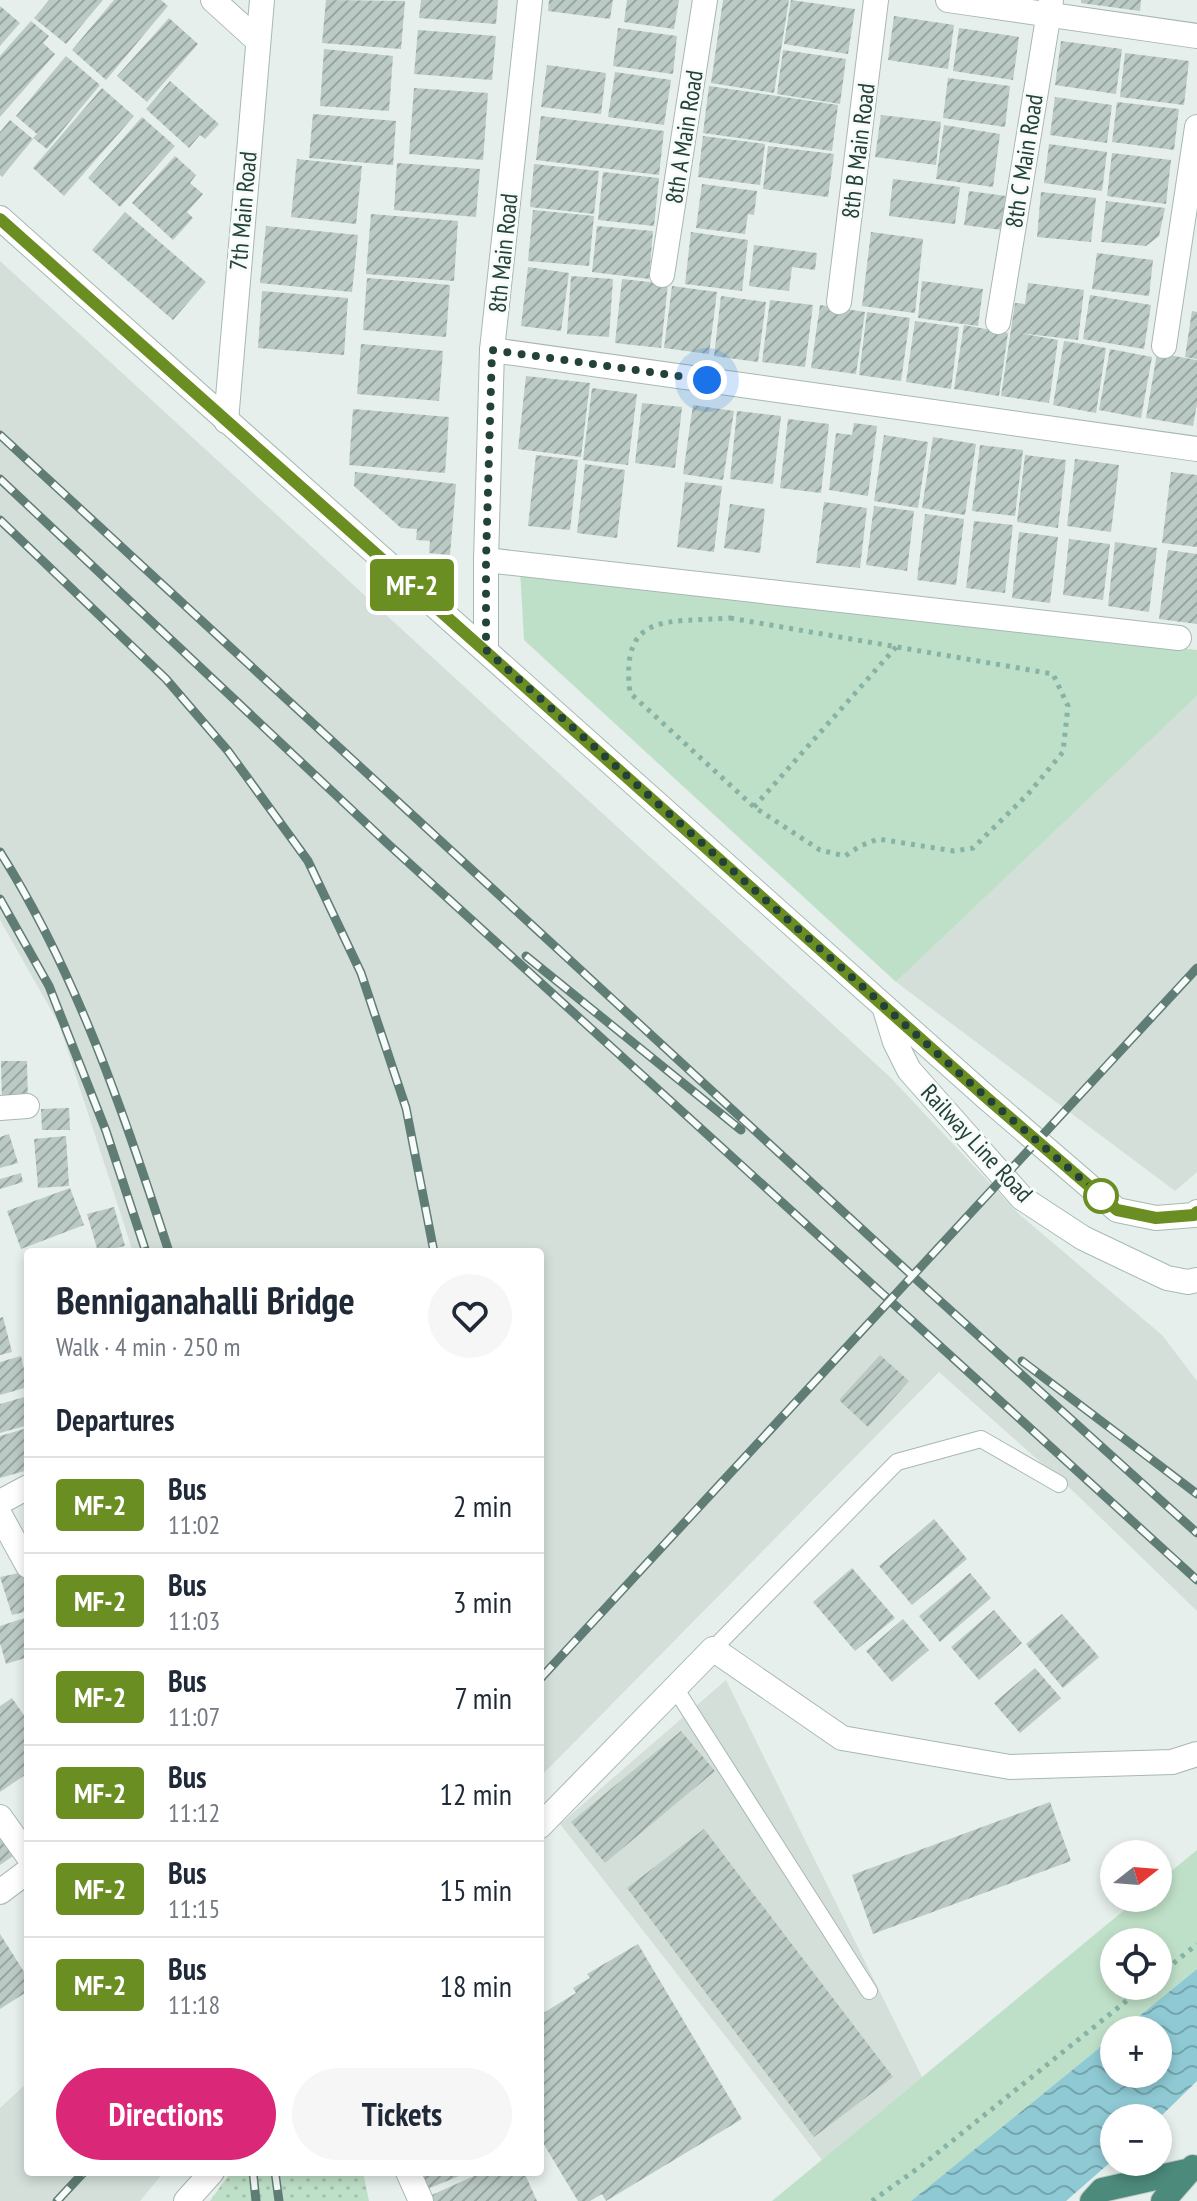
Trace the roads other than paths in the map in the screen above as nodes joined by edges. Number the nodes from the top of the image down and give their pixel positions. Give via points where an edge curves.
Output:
1 (213, 0) edge
2 (262, 0) edge
3 (530, 0) edge
4 (705, 0) edge
5 (876, 0) edge
6 (948, 0) edge
7 (1049, 8) edge
8 (1197, 36) edge
9 (257, 40) junction
10 (1197, 127) edge
11 (0, 218) edge
12 (662, 275) dead end
13 (839, 302) dead end
14 (998, 322) dead end
15 (1164, 346) dead end
16 (492, 350) junction
17 (226, 421) junction
18 (1197, 449) edge
19 (486, 560) junction
20 (1179, 638) dead end
21 (486, 650) junction
22 (883, 1003) junction
23 (27, 1106) dead end
24 (0, 1108) edge
25 (1197, 1212) edge
26 (1194, 1282) edge
27 (1059, 1484) dead end
28 (24, 1489) edge
29 (0, 1502) edge
30 (0, 1515) edge
31 (24, 1559) edge
32 (713, 1649) junction
33 (675, 1688) junction
34 (1197, 1754) edge
35 (0, 1817) edge
36 (544, 1822) edge
37 (24, 1850) edge
38 (24, 1874) edge
39 (0, 1892) edge
40 (869, 1991) dead end
41 (1194, 2166) edge
42 (208, 2176) edge
43 (410, 2176) edge
44 (186, 2201) edge
45 (421, 2201) edge
46 (1092, 2201) edge
47 (1163, 2201) edge

1 - 9 street
2 - 9 street, 7th Main Road
3 - 16 street, 8th Main Road
4 - 12 street, 8th A Main Road
5 - 13 street, 8th B Main Road
6 - 7 street
7 - 8 street
7 - 14 street, 8th C Main Road
9 - 17 street, 7th Main Road
10 - 15 street
11 - 17 street, Railway Line Road
16 - 18 street
16 - 19 street, 8th Main Road
17 - 21 street, Railway Line Road
19 - 20 street
19 - 21 street, 8th Main Road
21 - 22 street, Railway Line Road
22 - 25 street, Railway Line Road via 1117,1210 1156,1218
22 - 26 street, Railway Line Road via 909,1070 1022,1198 1083,1238 1167,1278
23 - 24 street
27 - 32 lane via 981,1439 897,1462
28 - 29 street
30 - 31 street
32 - 33 street
32 - 34 street via 842,1738 1010,1767 1172,1762
33 - 36 street
33 - 40 lane
35 - 37 street
38 - 39 street
41 - 46 highway via 1102,2190
41 - 47 highway
42 - 44 street
43 - 45 street

